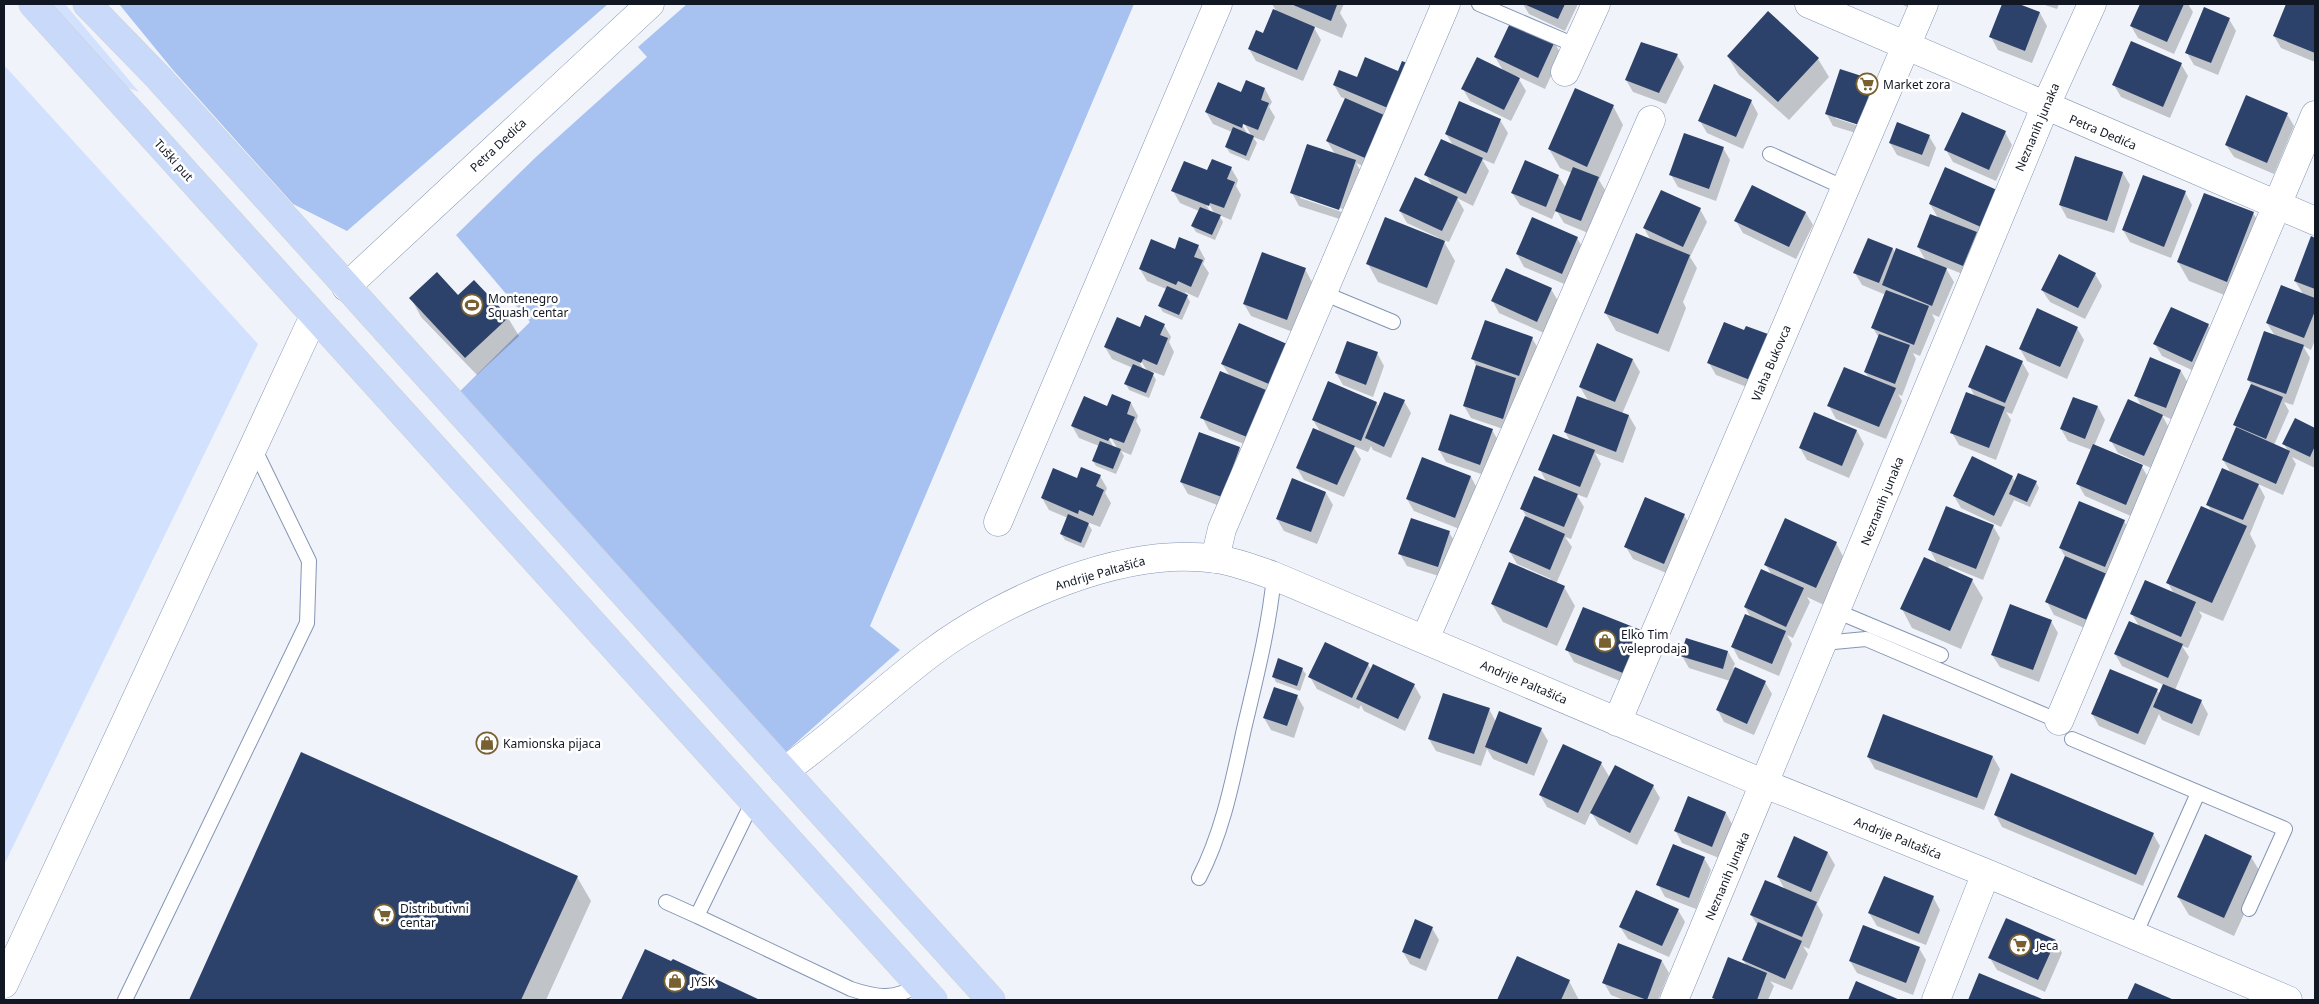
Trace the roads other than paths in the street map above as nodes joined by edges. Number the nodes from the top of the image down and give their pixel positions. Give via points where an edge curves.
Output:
1 (34, 4) edge
2 (87, 4) edge
3 (650, 4) edge
4 (1218, 4) edge
5 (1446, 4) edge
6 (1479, 4) edge
7 (1596, 4) edge
8 (1809, 4) edge
9 (1924, 4) edge
10 (2092, 4) edge
11 (1577, 46) junction
12 (1905, 47) junction
13 (1565, 72) dead end
14 (2045, 107) junction
15 (2315, 115) edge
16 (1651, 120) dead end
17 (1770, 154) dead end
18 (1845, 188) junction
19 (2276, 205) junction
20 (2315, 222) edge
21 (346, 287) junction
22 (1323, 293) junction
23 (314, 316) junction
24 (1393, 322) dead end
25 (254, 448) junction
26 (998, 522) dead end
27 (1215, 559) junction
28 (1274, 576) junction
29 (1836, 611) junction
30 (1425, 639) junction
31 (1823, 643) junction
32 (1941, 655) dead end
33 (1617, 722) junction
34 (2066, 730) junction
35 (784, 771) junction
36 (1765, 784) junction
37 (2198, 793) junction
38 (753, 801) junction
39 (1986, 873) junction
40 (1199, 878) dead end
41 (666, 902) dead end
42 (2249, 909) dead end
43 (697, 916) junction
44 (2135, 935) junction
45 (4, 984) edge
46 (926, 993) edge
47 (125, 1000) edge
48 (990, 1000) edge
49 (1674, 1000) edge
50 (1936, 1000) edge
51 (2288, 1000) edge

1 - 23 main road, Tuški put
2 - 21 main road via 158,77
3 - 21 street, Petra Dedića
4 - 26 street
5 - 22 street
6 - 11 lane
7 - 11 street
8 - 12 street, Petra Dedića
9 - 12 street, Vlaha Bukovca
10 - 14 street, Neznanih junaka
11 - 13 street
12 - 14 street, Petra Dedića
12 - 18 street, Vlaha Bukovca
14 - 19 street, Petra Dedića
14 - 29 street, Neznanih junaka
15 - 19 street
16 - 30 street
17 - 18 lane
18 - 33 street, Vlaha Bukovca
19 - 20 street, Petra Dedića
19 - 34 street
21 - 35 main road
22 - 24 lane
22 - 27 street via 1222,529
23 - 25 street
23 - 38 main road, Tuški put
25 - 45 street
25 - 47 lane via 309,561 307,624
27 - 28 street, Andrije Paltašića
27 - 35 street, Andrije Paltašića via 1169,557 1126,564 1038,592 1004,608 931,654
28 - 30 street, Andrije Paltašića
28 - 40 lane via 1269,620 1231,786 1213,847
29 - 31 street, Neznanih junaka
29 - 32 lane
30 - 33 street, Andrije Paltašića
31 - 34 lane via 1866,639
31 - 36 street, Neznanih junaka
33 - 36 street, Andrije Paltašića
34 - 37 lane
35 - 48 main road
36 - 39 street, Andrije Paltašića
36 - 49 street, Neznanih junaka
37 - 42 lane via 2285,828
37 - 44 lane
38 - 43 lane
38 - 46 main road, Tuški put
39 - 44 street, Andrije Paltašića
39 - 50 street
41 - 43 lane
43 - 46 lane via 851,989 896,996
44 - 51 street, Andrije Paltašića

